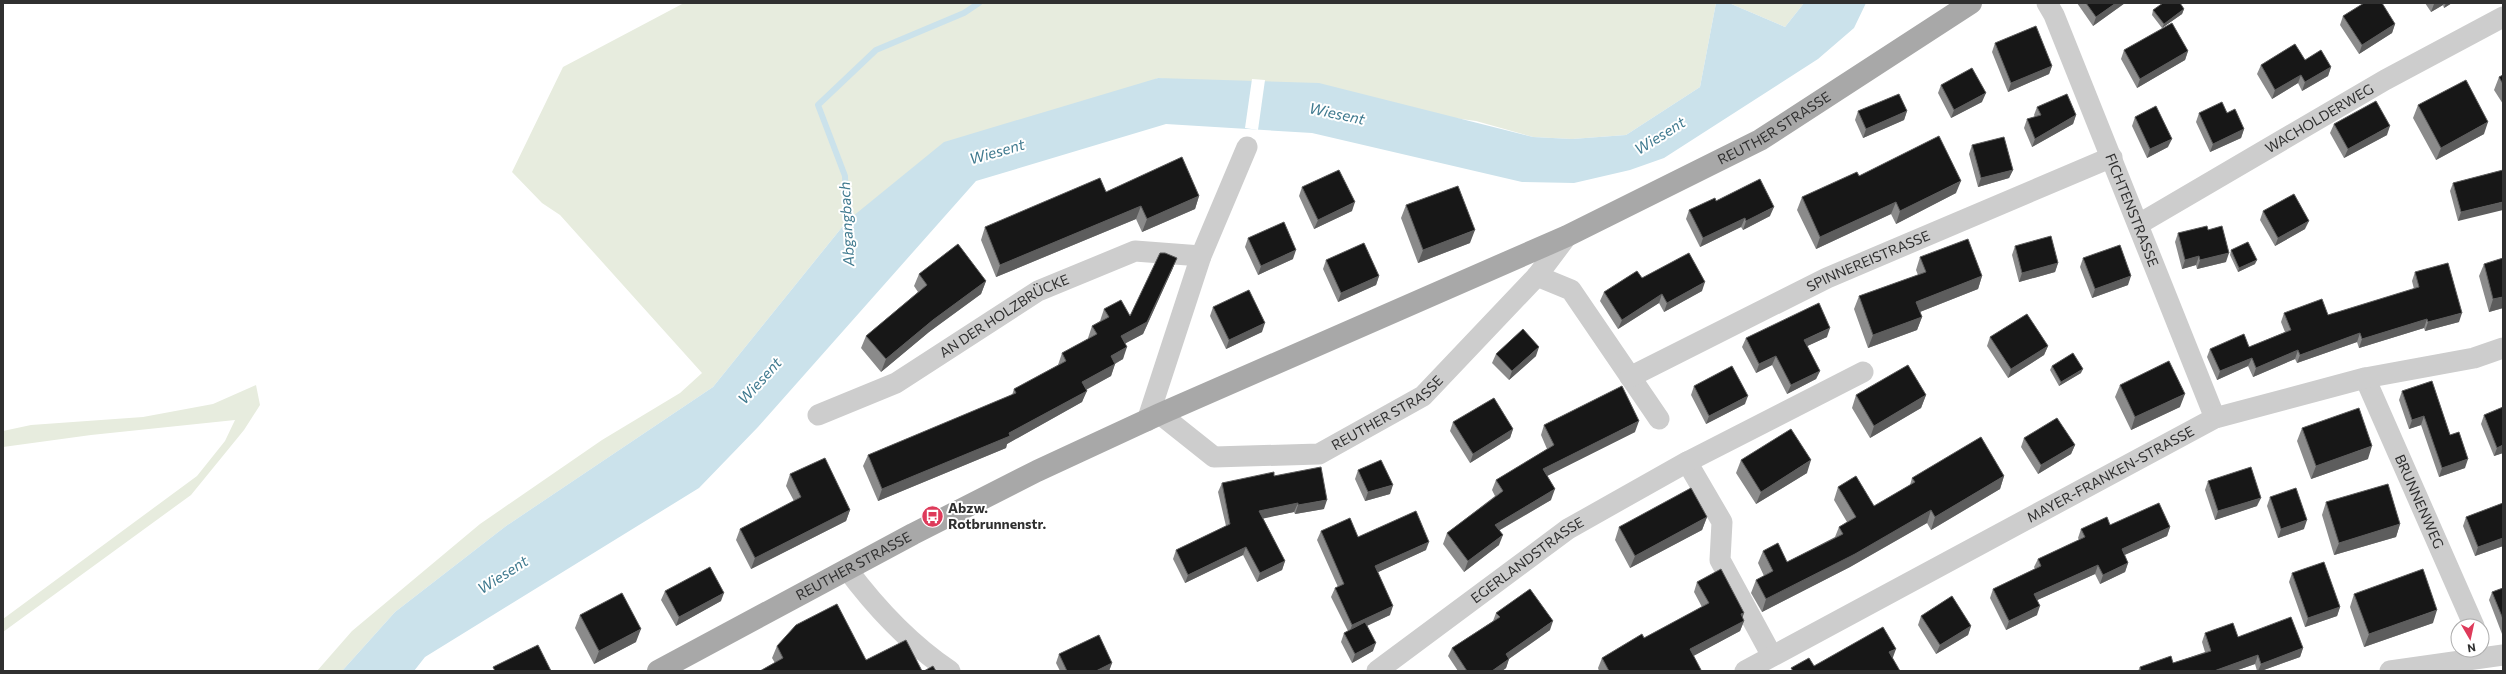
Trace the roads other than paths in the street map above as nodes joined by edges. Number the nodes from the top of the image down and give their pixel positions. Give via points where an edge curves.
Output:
1 (1971, 3) edge
2 (2047, 3) edge
3 (2503, 17) edge
4 (1247, 147) dead end
5 (2112, 157) junction
6 (2139, 224) junction
7 (1567, 236) junction
8 (1201, 256) junction
9 (1537, 276) junction
10 (2503, 348) edge
11 (1863, 372) dead end
12 (1630, 377) junction
13 (2365, 378) junction
14 (818, 416) dead end
15 (1153, 417) junction
16 (2215, 418) junction
17 (1659, 419) dead end
18 (1687, 462) junction
19 (847, 569) junction
20 (2470, 618) edge
21 (2491, 653) edge
22 (1772, 656) junction
23 (658, 671) edge
24 (950, 671) edge
25 (1377, 671) edge
26 (1745, 671) edge
27 (2390, 671) edge

1 - 7 main road, REUTHER STRASSE via 1760,140
2 - 5 street, FICHTENSTRASSE
3 - 6 street, WACHOLDERWEG via 2385,80
4 - 8 street
5 - 6 street, FICHTENSTRASSE
5 - 12 street, SPINNEREISTRASSE via 1827,278
6 - 16 street, FICHTENSTRASSE
7 - 9 street, REUTHER STRASSE
7 - 15 main road, REUTHER STRASSE
8 - 14 street, AN DER HOLZBRÜCKE via 1135,251 1038,291 896,382
8 - 15 street
9 - 12 street via 1571,290
9 - 15 street, REUTHER STRASSE via 1423,396 1319,454 1214,457
10 - 13 street, MAYER-FRANKEN-STRASSE via 2474,358
11 - 18 street, EGERLANDSTRASSE
12 - 17 street
13 - 16 street, MAYER-FRANKEN-STRASSE
13 - 20 street, BRUNNENWEG
15 - 19 main road, REUTHER STRASSE via 1037,471
16 - 22 street, MAYER-FRANKEN-STRASSE
18 - 22 street via 1722,522 1720,560
18 - 25 street, EGERLANDSTRASSE via 1568,529
19 - 23 main road, REUTHER STRASSE
19 - 24 street via 861,588 920,651
21 - 27 street
22 - 26 street, MAYER-FRANKEN-STRASSE

